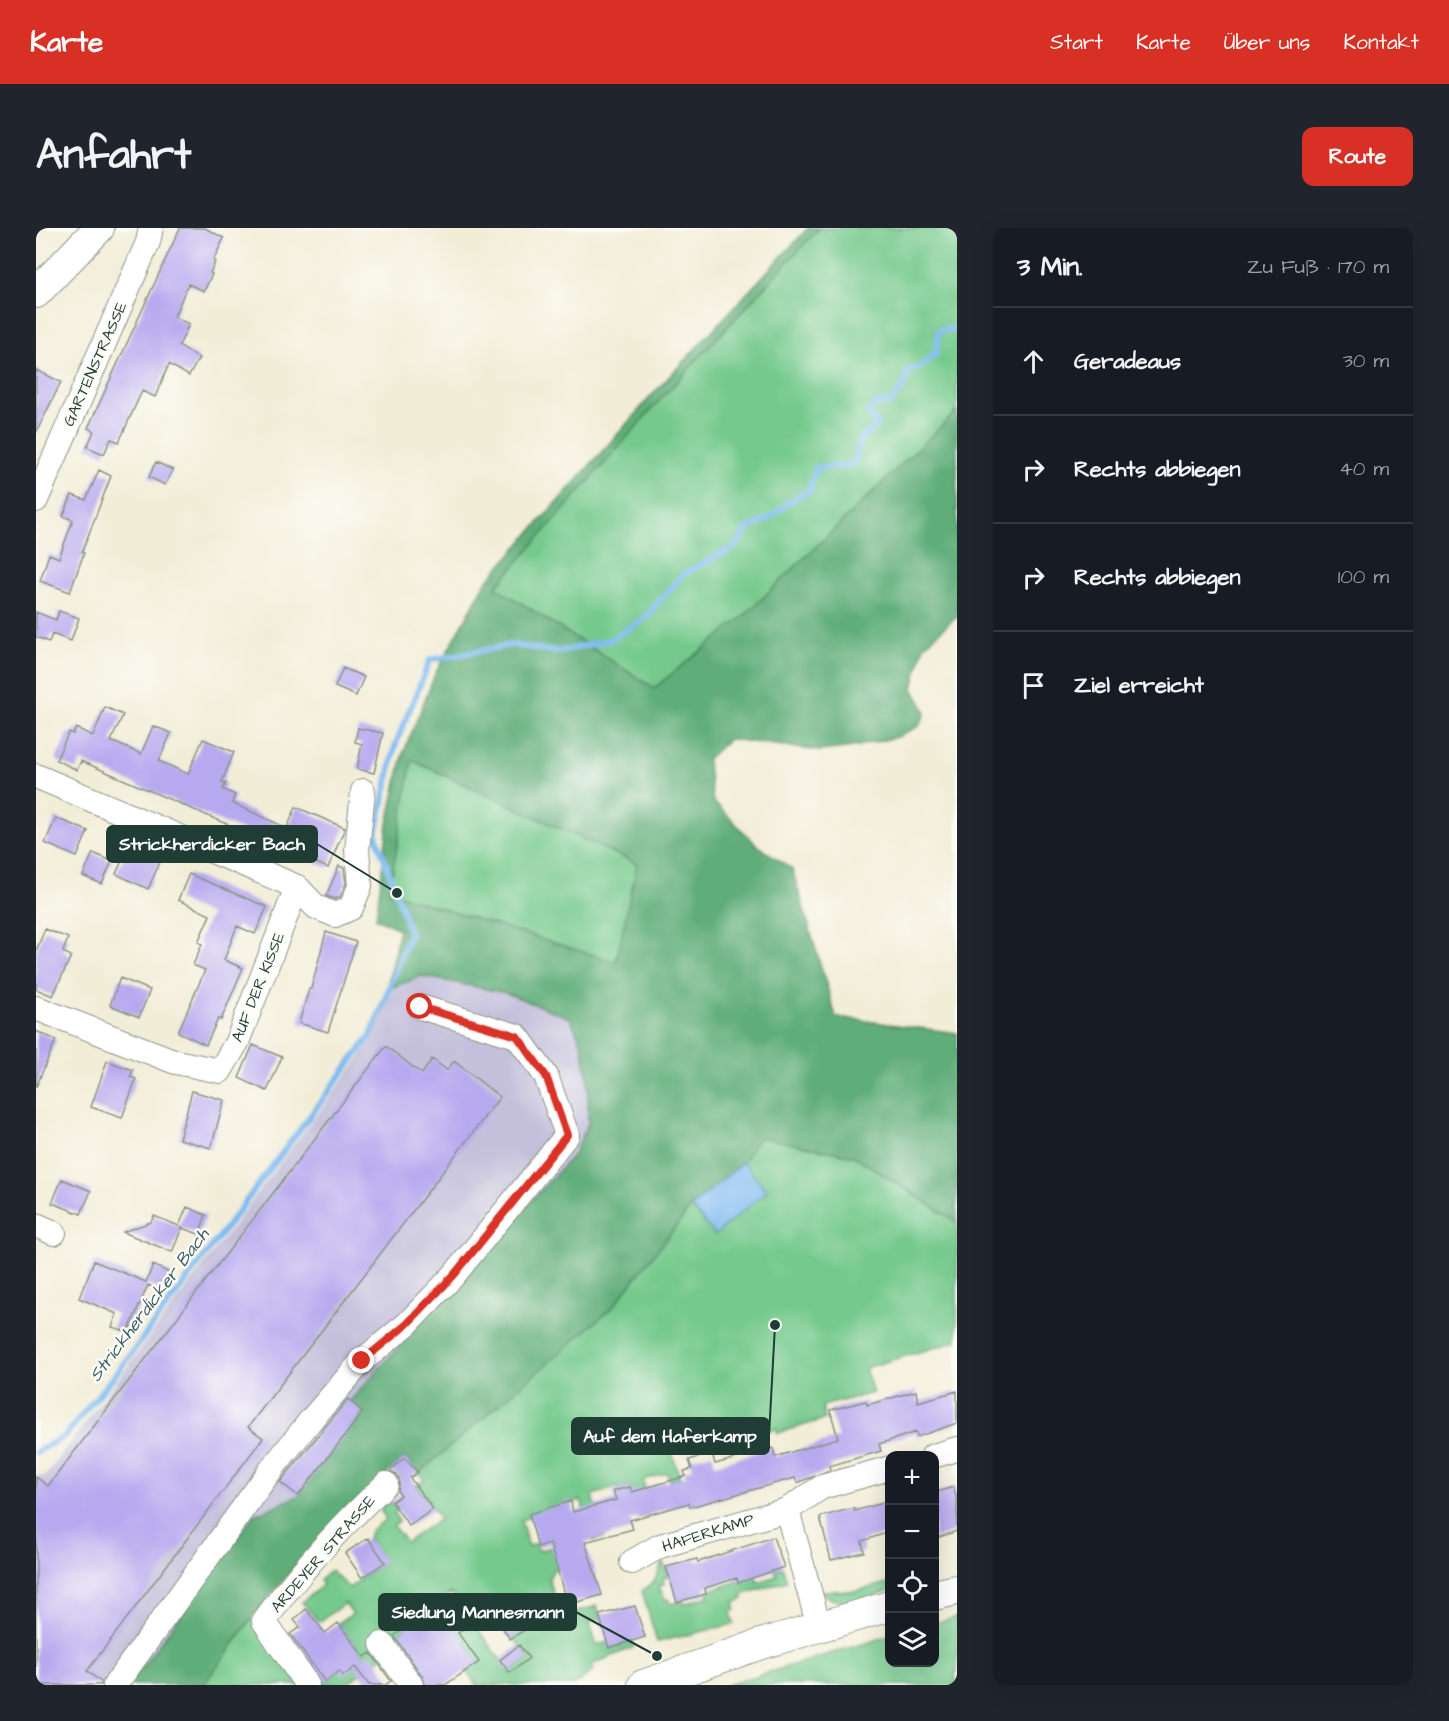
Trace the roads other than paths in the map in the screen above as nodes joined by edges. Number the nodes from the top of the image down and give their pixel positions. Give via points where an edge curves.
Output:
1 (99, 228) edge
2 (151, 228) edge
3 (36, 293) edge
4 (36, 500) edge
5 (36, 776) edge
6 (363, 791) dead end
7 (297, 888) junction
8 (420, 1007) dead end
9 (36, 1008) edge
10 (957, 1449) edge
11 (939, 1454) edge
12 (885, 1469) edge
13 (386, 1484) dead end
14 (787, 1510) junction
15 (632, 1562) dead end
16 (957, 1590) edge
17 (939, 1593) edge
18 (885, 1607) edge
19 (819, 1627) junction
20 (382, 1644) dead end
21 (115, 1685) edge
22 (307, 1685) edge
23 (411, 1685) edge
24 (643, 1685) edge

1 - 3 main road
2 - 4 street, GARTENSTRASSE
5 - 7 street
6 - 7 street via 357,850 360,885 351,908 335,915 316,907
7 - 9 street, AUF DER KISSE via 237,1042 220,1071 176,1062
8 - 21 street via 517,1036 546,1076 567,1135 454,1275 407,1324 362,1361 310,1421
10 - 11 street
12 - 14 street, HAFERKAMP via 822,1487
13 - 22 street, ARDEYER STRASSE via 284,1592 264,1621
14 - 15 street, HAFERKAMP via 660,1546
14 - 19 street
16 - 17 main road
18 - 19 main road
19 - 24 main road
20 - 23 street

